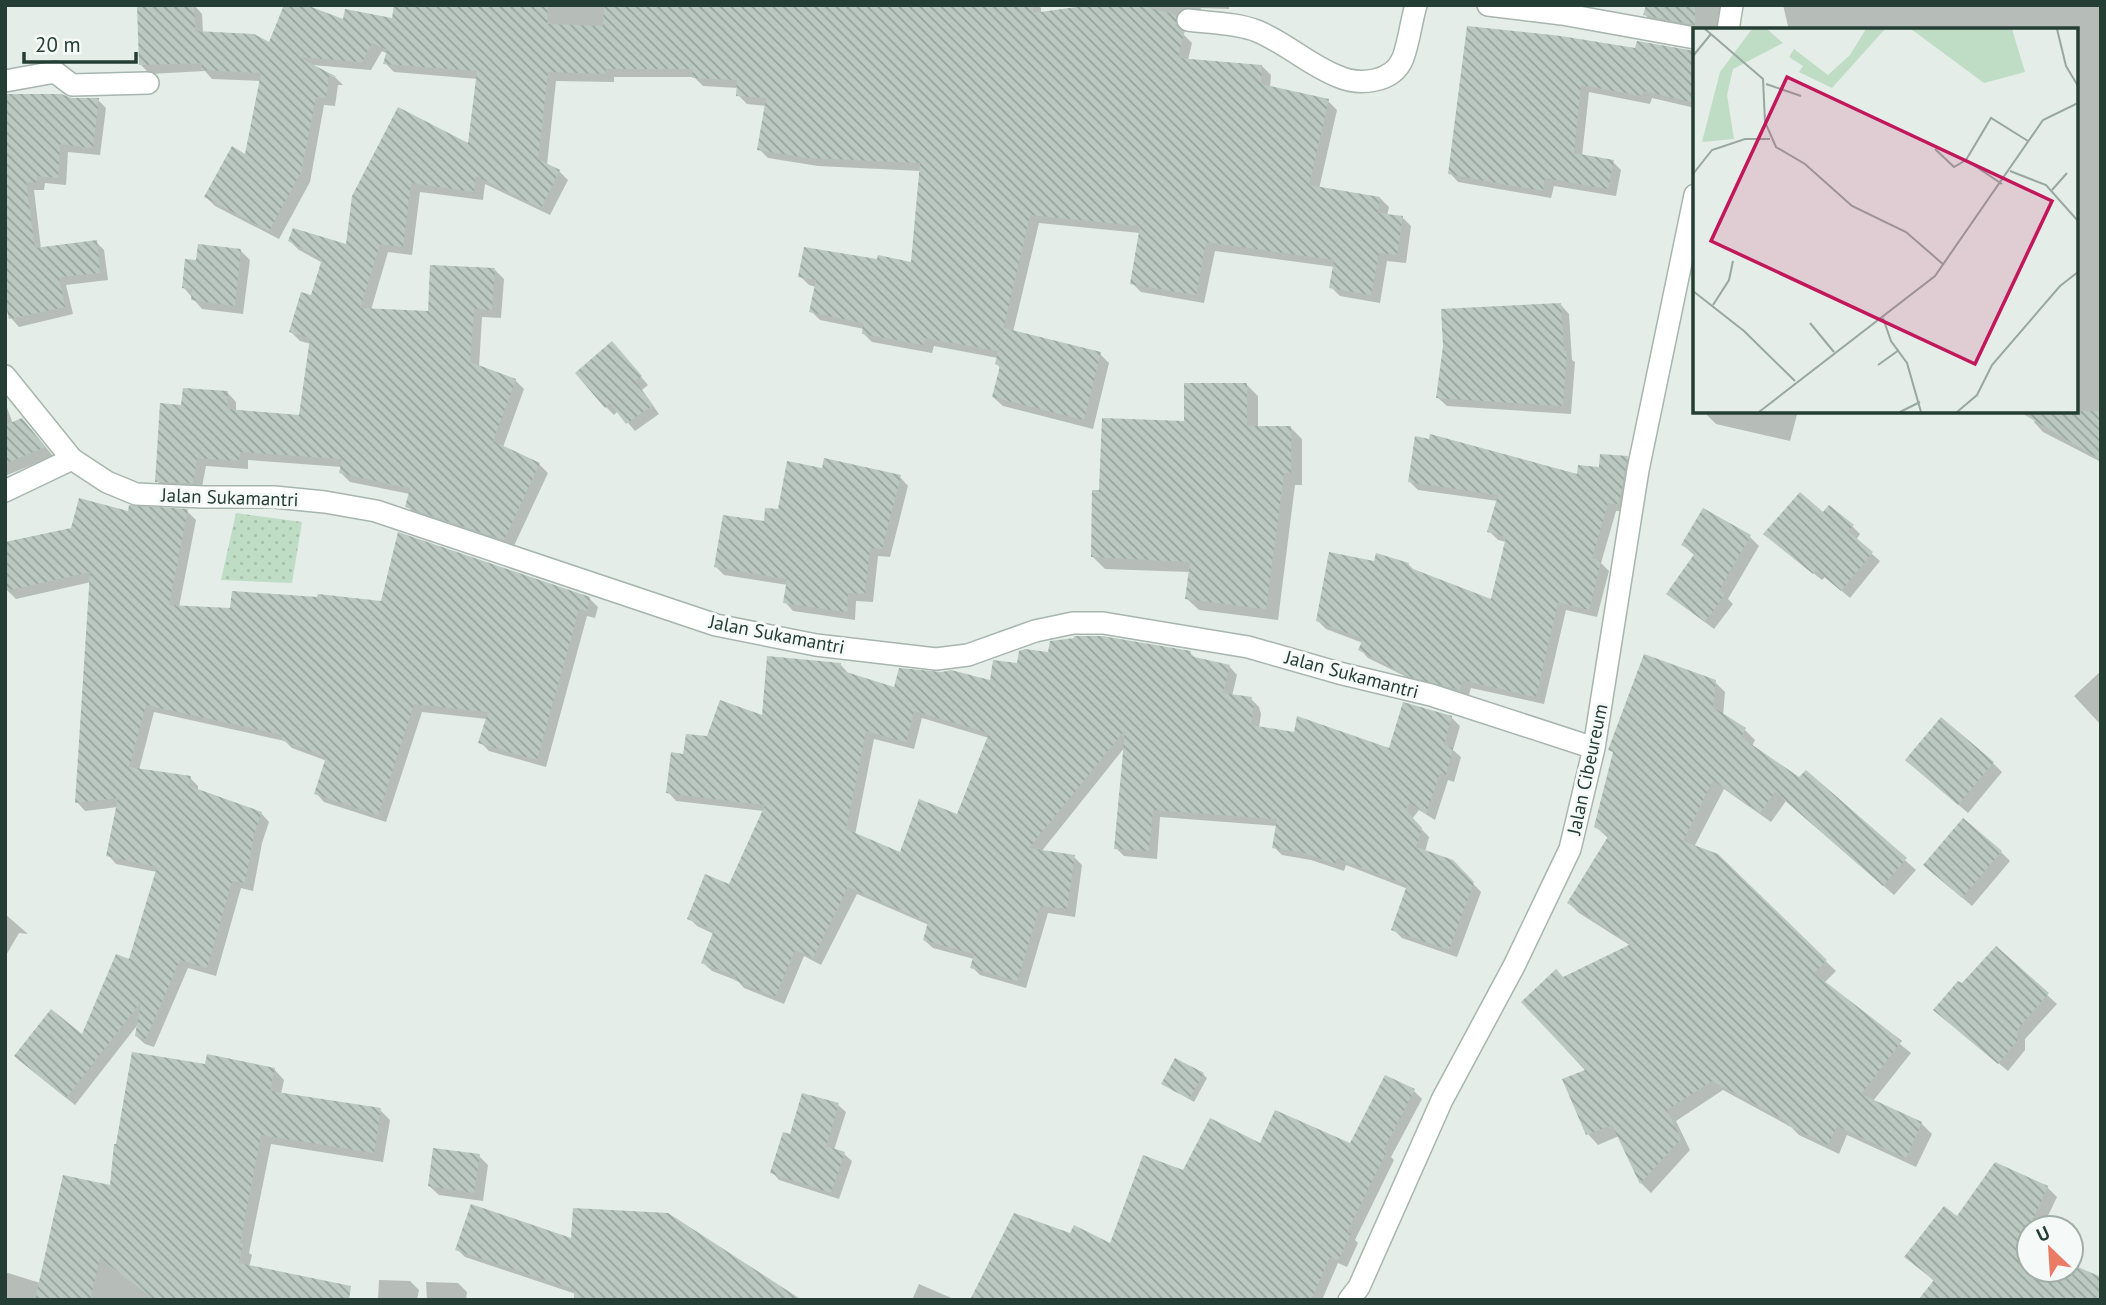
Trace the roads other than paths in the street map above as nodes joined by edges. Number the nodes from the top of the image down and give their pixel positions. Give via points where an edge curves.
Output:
1 (1416, 5) edge
2 (1488, 5) edge
3 (1732, 5) edge
4 (1188, 20) dead end
5 (1728, 28) edge
6 (1693, 38) edge
7 (5, 81) edge
8 (148, 83) dead end
9 (1693, 205) edge
10 (5, 376) edge
11 (72, 459) junction
12 (5, 491) edge
13 (1594, 748) junction
14 (1359, 1295) edge

1 - 4 street via 1403,60 1387,76 1363,81 1335,76 1255,30
2 - 6 street
3 - 5 street
7 - 8 street via 55,72 72,85
9 - 13 street, Jalan Cibeureum via 1638,470
10 - 11 street, Jalan Sukamantri
11 - 12 street
11 - 13 street, Jalan Sukamantri via 136,494 275,497 376,511 716,625 816,645 936,659 968,655 1035,631 1073,623 1103,623 1248,647 1431,695
13 - 14 street, Jalan Cibeureum via 1570,849 1442,1100

